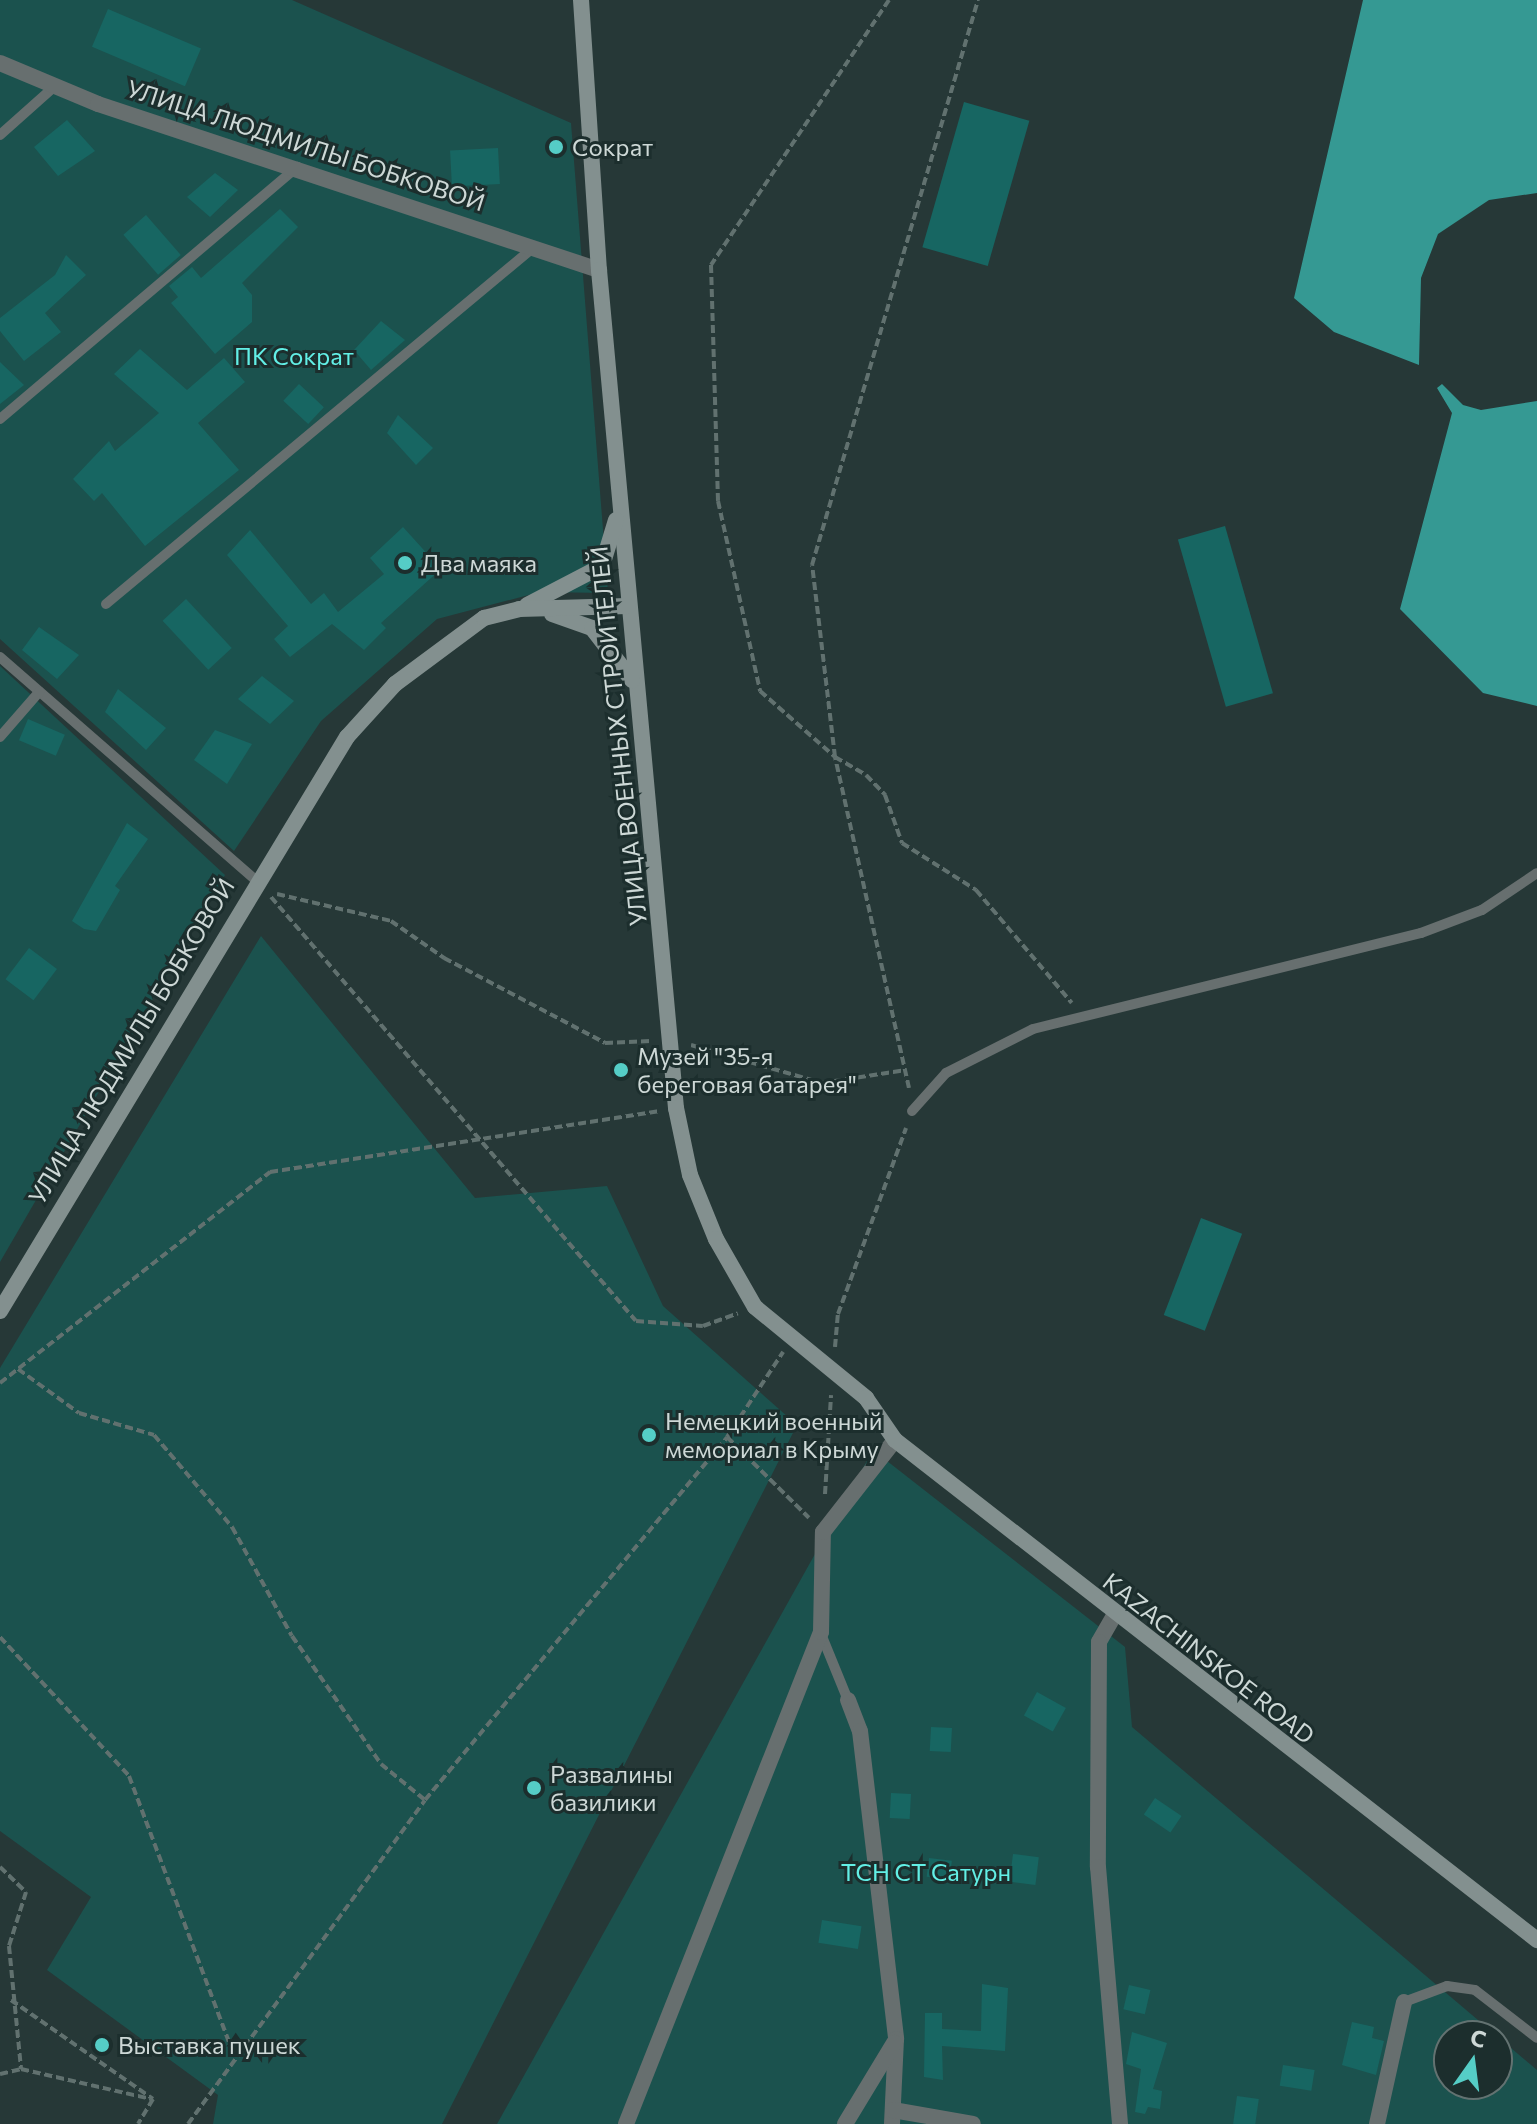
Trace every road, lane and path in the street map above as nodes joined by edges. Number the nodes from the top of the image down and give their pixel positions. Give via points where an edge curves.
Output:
1 (581, 0) edge
2 (889, 0) edge
3 (978, 0) edge
4 (0, 63) edge
5 (55, 86) junction
6 (0, 135) edge
7 (299, 166) junction
8 (536, 246) junction
9 (599, 270) junction
10 (0, 419) edge
11 (620, 502) junction
12 (106, 604) dead end
13 (628, 606) junction
14 (519, 609) junction
15 (0, 657) edge
16 (637, 690) junction
17 (39, 692) junction
18 (0, 737) edge
19 (835, 757) junction
20 (1537, 873) edge
21 (256, 880) junction
22 (1083, 1012) junction
23 (672, 1039) junction
24 (906, 1070) junction
25 (676, 1108) junction
26 (912, 1111) junction
27 (479, 1142) junction
28 (755, 1307) junction
29 (0, 1311) edge
30 (791, 1340) junction
31 (18, 1369) junction
32 (832, 1375) junction
33 (0, 1383) edge
34 (866, 1398) joint
35 (727, 1437) junction
36 (895, 1440) junction
37 (823, 1532) junction
38 (1115, 1614) junction
39 (821, 1632) junction
40 (0, 1637) edge
41 (848, 1700) joint
42 (425, 1800) junction
43 (0, 1867) edge
44 (1537, 1940) edge
45 (11, 2000) junction
46 (1404, 2002) joint
47 (1537, 2038) edge
48 (896, 2039) junction
49 (233, 2053) junction
50 (21, 2069) junction
51 (0, 2074) edge
52 (153, 2099) junction
53 (893, 2117) edge
54 (138, 2124) edge
55 (188, 2124) edge
56 (626, 2124) edge
57 (845, 2124) edge
58 (973, 2124) edge
59 (1120, 2124) edge
60 (1377, 2124) edge

1 - 9 main road, УЛИЦА ВОЕННЫХ СТРОИТЕЛЕЙ
2 - 19 path via 711,265 718,501 760,691
3 - 19 path via 812,565
4 - 5 street, УЛИЦА ЛЮДМИЛЫ БОБКОВОЙ
5 - 6 lane
5 - 7 street, УЛИЦА ЛЮДМИЛЫ БОБКОВОЙ
7 - 8 street, УЛИЦА ЛЮДМИЛЫ БОБКОВОЙ
7 - 10 lane
8 - 9 street, УЛИЦА ЛЮДМИЛЫ БОБКОВОЙ
8 - 12 lane
9 - 11 main road, УЛИЦА ВОЕННЫХ СТРОИТЕЛЕЙ
11 - 13 main road, УЛИЦА ВОЕННЫХ СТРОИТЕЛЕЙ
11 - 14 main road via 602,566
13 - 14 main road, УЛИЦА ЛЮДМИЛЫ БОБКОВОЙ
13 - 16 main road, УЛИЦА ВОЕННЫХ СТРОИТЕЛЕЙ
14 - 16 main road via 592,628 613,646
14 - 21 main road, УЛИЦА ЛЮДМИЛЫ БОБКОВОЙ via 454,634 395,684 347,737
15 - 17 lane, УЛИЦА ЛЮДМИЛЫ БОБКОВОЙ
16 - 23 main road, УЛИЦА ВОЕННЫХ СТРОИТЕЛЕЙ
17 - 18 lane
17 - 21 lane, УЛИЦА ЛЮДМИЛЫ БОБКОВОЙ
19 - 22 path via 885,795 902,843 976,890 1047,980
19 - 24 path
20 - 22 lane via 1482,910 1421,933
21 - 29 main road, УЛИЦА ЛЮДМИЛЫ БОБКОВОЙ
22 - 26 lane via 959,1065
23 - 24 path via 822,1083
23 - 25 main road, УЛИЦА ВОЕННЫХ СТРОИТЕЛЕЙ
23 - 27 path via 605,1043 444,958 391,921 266,891
24 - 26 path
25 - 27 path
25 - 28 main road, УЛИЦА ВОЕННЫХ СТРОИТЕЛЕЙ via 690,1175
26 - 32 path via 838,1314
27 - 28 path via 636,1321 703,1326
27 - 31 path via 270,1172
28 - 30 main road, УЛИЦА ВОЕННЫХ СТРОИТЕЛЕЙ
30 - 32 main road, УЛИЦА ВОЕННЫХ СТРОИТЕЛЕЙ
30 - 35 path
31 - 33 path
31 - 42 path via 79,1413 154,1435 232,1527 292,1636 381,1764
32 - 34 main road, УЛИЦА ВОЕННЫХ СТРОИТЕЛЕЙ
32 - 37 path
34 - 36 main road, KAZACHINSKOE ROAD
35 - 37 path
35 - 42 path
36 - 37 street
36 - 38 main road, KAZACHINSKOE ROAD
37 - 39 street
38 - 44 main road, KAZACHINSKOE ROAD
38 - 59 street via 1099,1642 1098,1867
39 - 41 lane
39 - 56 street
40 - 49 path via 129,1776
41 - 48 street via 860,1731
42 - 49 path
43 - 45 path via 26,1892 9,1946
45 - 50 path
45 - 52 path
46 - 47 lane via 1447,1986 1475,1990
46 - 60 street
48 - 53 street
48 - 57 street
49 - 55 path
50 - 51 path
50 - 52 path
52 - 54 path
53 - 58 street

